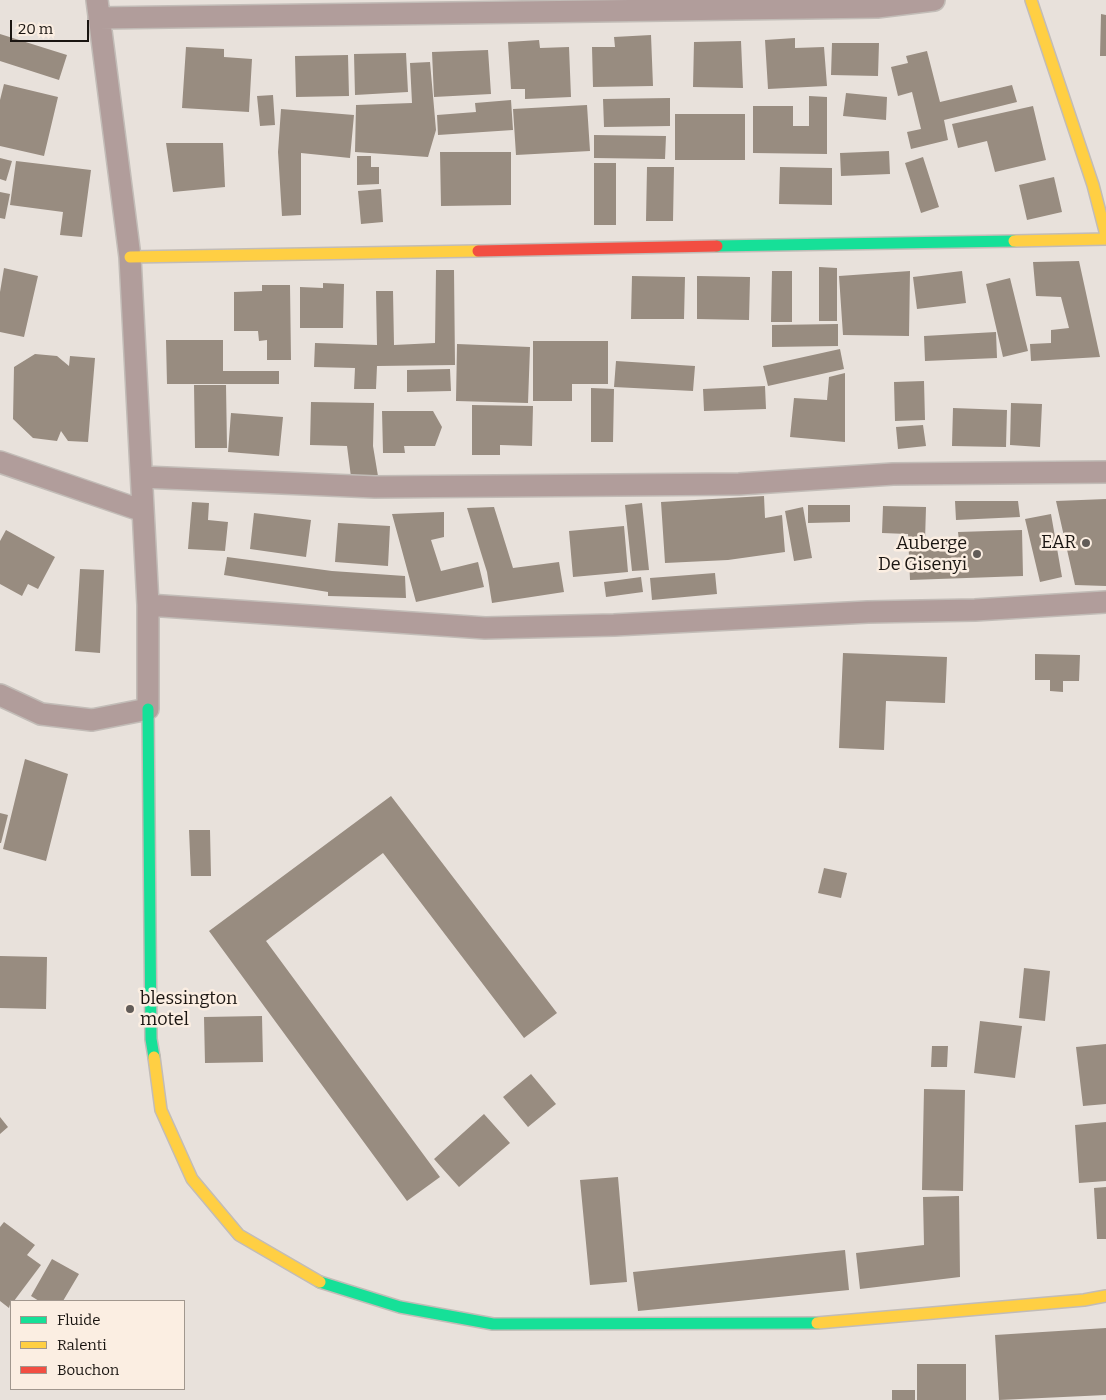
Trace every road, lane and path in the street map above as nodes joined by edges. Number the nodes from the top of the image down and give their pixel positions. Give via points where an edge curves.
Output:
1 (934, 0) edge
2 (1031, 0) edge
3 (98, 9) edge
4 (1099, 183) edge
5 (1106, 237) edge
6 (130, 257) junction
7 (0, 462) edge
8 (1106, 472) edge
9 (143, 477) junction
10 (143, 511) junction
11 (1106, 602) edge
12 (148, 605) junction
13 (0, 695) edge
14 (148, 709) junction
15 (1106, 1296) edge

1 - 3 street via 877,7
2 - 4 street
3 - 6 street
4 - 5 street
5 - 6 street
6 - 9 street
7 - 10 street
8 - 9 street via 893,474 739,484 375,487
9 - 10 street
10 - 12 street
11 - 12 street via 975,610 485,628
12 - 14 street
13 - 14 street via 40,714 92,720
14 - 15 street via 151,1039 160,1110 192,1179 239,1235 315,1280 400,1307 493,1324 808,1324

